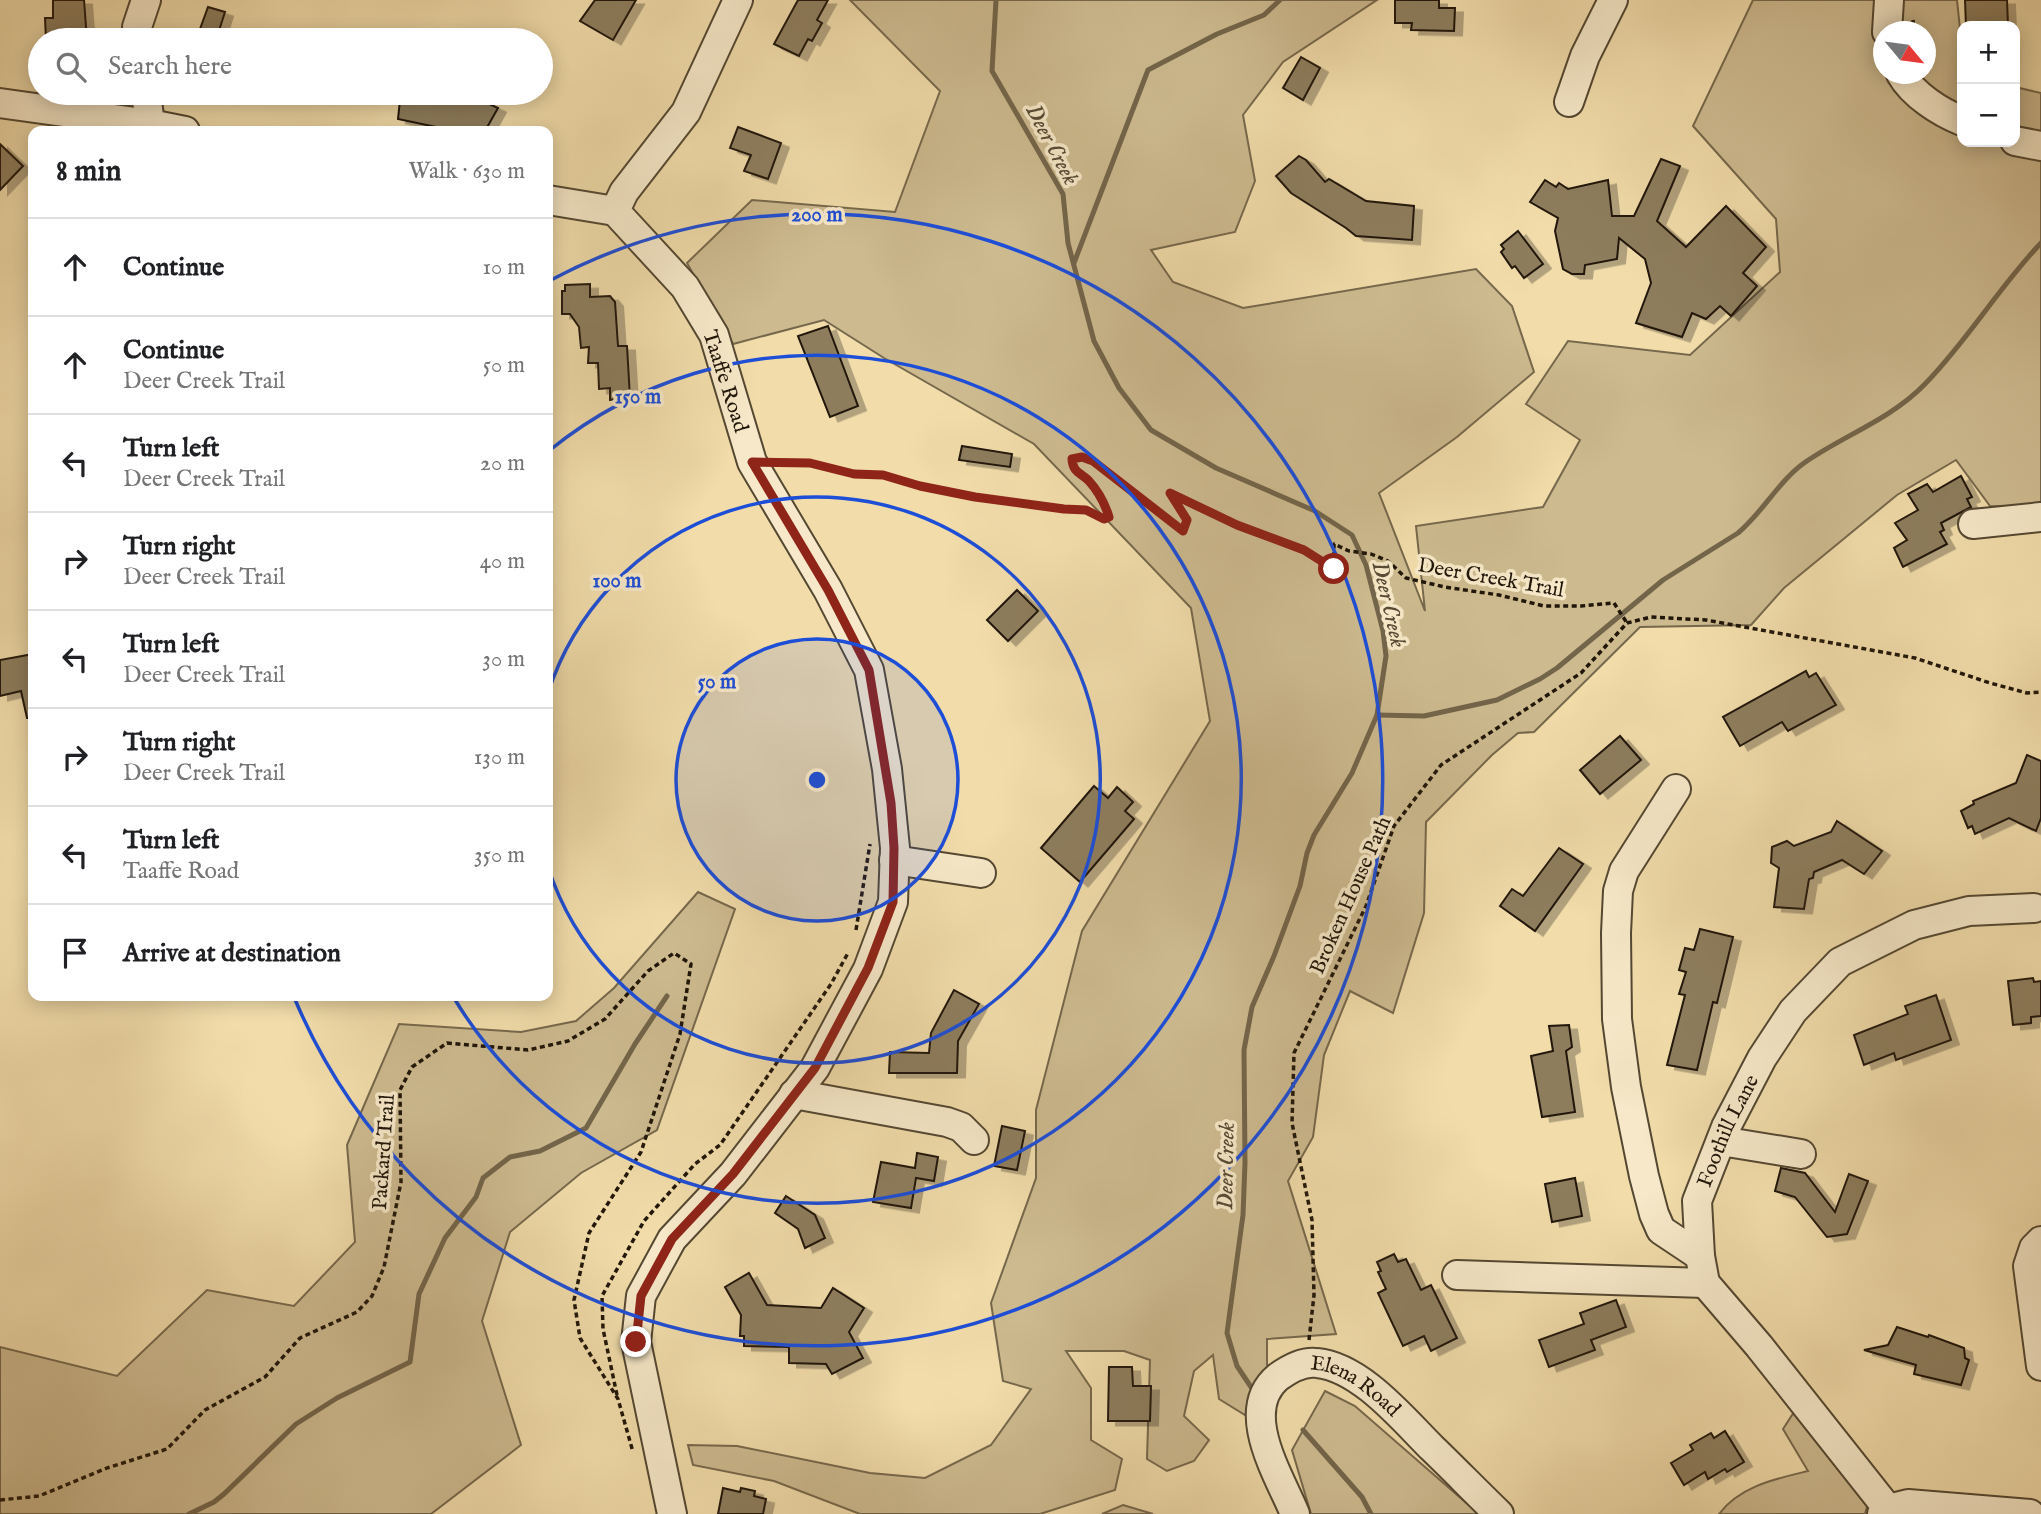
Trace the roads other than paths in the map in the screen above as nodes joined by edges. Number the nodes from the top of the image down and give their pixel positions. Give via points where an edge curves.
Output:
1 (146, 0) edge
2 (738, 0) edge
3 (1613, 0) edge
4 (1889, 0) edge
5 (1888, 21) edge
6 (137, 28) edge
7 (1907, 84) edge
8 (1569, 102) dead end
9 (0, 103) edge
10 (148, 105) edge
11 (1957, 119) edge
12 (150, 124) junction
13 (160, 126) edge
14 (2020, 142) edge
15 (2041, 146) edge
16 (553, 201) edge
17 (615, 211) junction
18 (2041, 517) edge
19 (1973, 524) dead end
20 (1676, 789) dead end
21 (894, 860) junction
22 (981, 873) dead end
23 (2034, 908) dead end
24 (794, 1094) junction
25 (974, 1140) dead end
26 (1721, 1141) junction
27 (1801, 1154) dead end
28 (2041, 1241) edge
29 (1702, 1270) junction
30 (1457, 1275) dead end
31 (2041, 1366) edge
32 (1923, 1509) edge
33 (1885, 1512) edge
34 (673, 1514) edge
35 (1295, 1514) edge
36 (1499, 1514) edge
37 (2030, 1514) edge

1 - 6 street
2 - 17 street via 686,112 624,192
3 - 8 street via 1585,56
4 - 5 street
7 - 11 street
9 - 12 street
10 - 12 street
12 - 13 street
14 - 15 street
16 - 17 street
17 - 21 street, Taaffe Road via 685,287 715,335 752,462 869,670 888,780
18 - 19 street
20 - 29 street via 1624,871 1618,891 1617,1019 1626,1087 1654,1214 1661,1230
21 - 22 street
21 - 24 street, Taaffe Road via 893,902 868,968 815,1068
23 - 26 street, Foothill Lane via 1969,911 1914,925 1840,962 1793,1011 1762,1058
24 - 25 street via 947,1122 961,1127
24 - 34 street, Taaffe Road via 733,1174 672,1239 641,1296 636,1342
26 - 27 street
26 - 29 street, Foothill Lane via 1697,1201
28 - 31 street via 2028,1266
29 - 30 street
29 - 33 street
32 - 33 street via 1908,1504
32 - 37 street
35 - 36 street, Elena Road via 1264,1444 1260,1417 1267,1389 1292,1368 1307,1363 1336,1367 1378,1394

